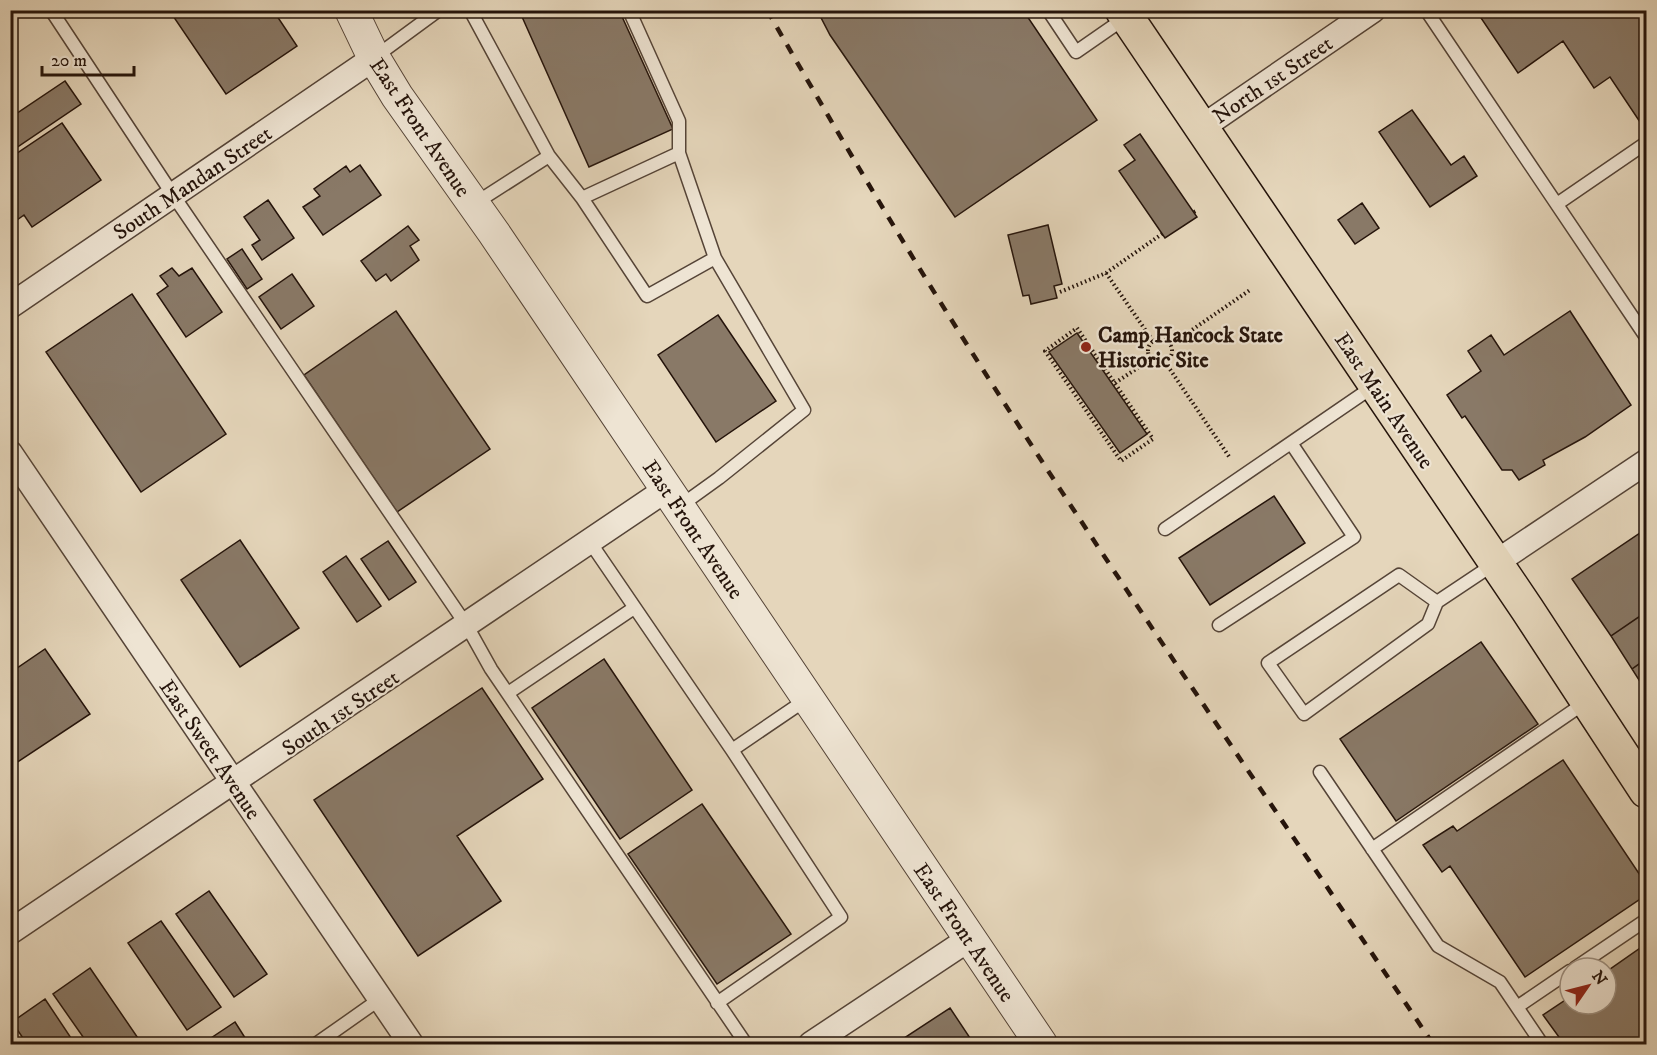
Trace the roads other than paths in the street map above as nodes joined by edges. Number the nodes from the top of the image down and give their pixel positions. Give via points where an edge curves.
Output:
1 (51, 10) edge
2 (351, 10) edge
3 (439, 10) edge
4 (470, 10) edge
5 (628, 10) edge
6 (1048, 10) edge
7 (1373, 10) edge
8 (1426, 10) edge
9 (1124, 14) edge
10 (374, 58) junction
11 (1201, 128) junction
12 (1647, 143) edge
13 (679, 153) junction
14 (549, 156) junction
15 (173, 195) junction
16 (582, 198) junction
17 (1557, 204) junction
18 (473, 205) junction
19 (715, 258) junction
20 (10, 306) edge
21 (1647, 337) edge
22 (1375, 385) junction
23 (1291, 443) junction
24 (10, 453) edge
25 (1647, 462) edge
26 (673, 498) junction
27 (1165, 529) dead end
28 (590, 542) junction
29 (1495, 563) junction
30 (1437, 602) junction
31 (634, 608) junction
32 (1219, 625) dead end
33 (467, 626) junction
34 (508, 693) junction
35 (808, 699) junction
36 (1587, 701) junction
37 (732, 750) junction
38 (1320, 772) dead end
39 (234, 783) junction
40 (1647, 791) edge
41 (1372, 849) junction
42 (1647, 920) edge
43 (10, 932) edge
44 (969, 939) junction
45 (1593, 956) edge
46 (1558, 979) edge
47 (381, 999) junction
48 (717, 1003) junction
49 (1517, 1007) junction
50 (316, 1044) edge
51 (411, 1044) edge
52 (746, 1044) edge
53 (811, 1044) edge
54 (1041, 1044) edge
55 (1542, 1044) edge

1 - 15 lane
2 - 10 street, East Front Avenue
3 - 10 lane
4 - 14 lane
5 - 13 lane via 679,121
6 - 9 lane via 1076,52
7 - 11 street, North 1st Street
8 - 17 lane
9 - 11 main road, East Main Avenue
10 - 15 street, South Mandan Street
10 - 18 street, East Front Avenue
11 - 22 main road, East Main Avenue
12 - 17 lane
13 - 16 lane
13 - 19 lane
14 - 16 lane
14 - 18 lane
15 - 20 street, South Mandan Street
15 - 33 lane
16 - 19 lane via 647,296
17 - 21 lane
18 - 26 street, East Front Avenue
19 - 26 lane via 804,410 718,478
22 - 23 lane
22 - 29 main road, East Main Avenue
23 - 27 lane
23 - 32 lane via 1354,537
24 - 39 street, East Sweet Avenue
25 - 29 street
26 - 28 street, South 1st Street
26 - 35 street, East Front Avenue
28 - 31 lane
28 - 33 street, South 1st Street
29 - 30 lane
29 - 36 main road, East Main Avenue
30 - 30 lane via 1399,575 1268,663 1304,714 1428,624
31 - 34 lane
31 - 37 lane
33 - 34 lane
33 - 39 street, South 1st Street
34 - 48 lane
35 - 37 lane
35 - 44 street, East Front Avenue
36 - 40 main road, East Main Avenue
36 - 41 lane
37 - 48 lane via 841,917
38 - 41 lane
39 - 43 street, South 1st Street
39 - 47 street, East Sweet Avenue
41 - 49 lane via 1438,946 1500,982
42 - 45 lane
44 - 53 street
44 - 54 street, East Front Avenue
46 - 49 lane
47 - 50 lane
47 - 51 street, East Sweet Avenue
48 - 52 lane
49 - 55 lane

